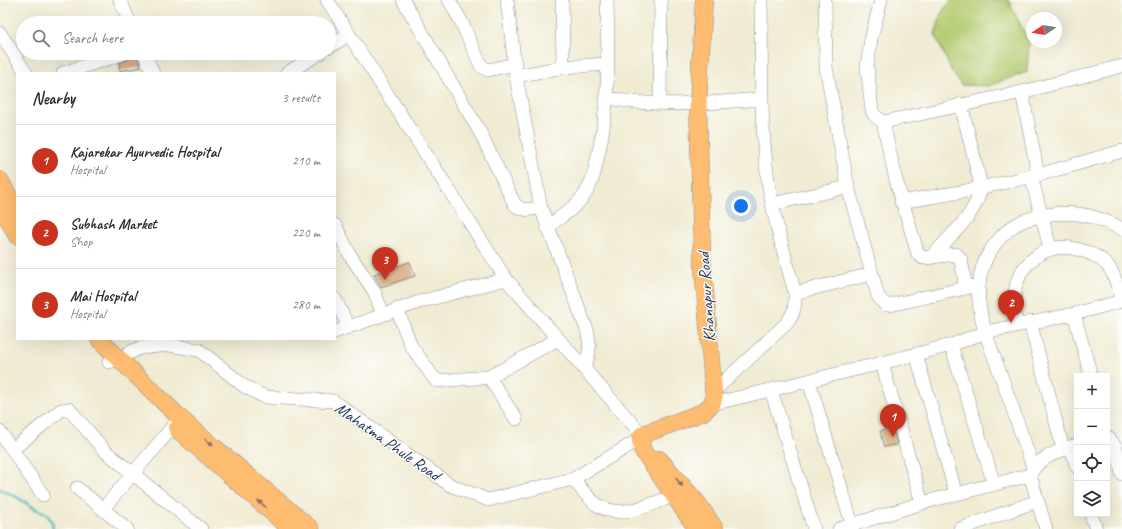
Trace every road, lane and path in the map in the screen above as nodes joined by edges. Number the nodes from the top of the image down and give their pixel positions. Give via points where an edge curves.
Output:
1 (120, 0) edge
2 (327, 0) edge
3 (403, 0) edge
4 (449, 0) edge
5 (507, 0) edge
6 (562, 0) edge
7 (607, 0) edge
8 (661, 0) edge
9 (704, 0) edge
10 (761, 0) edge
11 (825, 0) edge
12 (881, 0) edge
13 (127, 16) edge
14 (0, 33) edge
15 (348, 35) junction
16 (336, 43) edge
17 (16, 58) edge
18 (18, 60) edge
19 (103, 60) edge
20 (147, 60) edge
21 (308, 60) edge
22 (608, 64) junction
23 (1122, 66) edge
24 (563, 67) junction
25 (516, 70) junction
26 (25, 72) edge
27 (66, 72) edge
28 (153, 72) edge
29 (289, 72) edge
30 (1022, 92) junction
31 (608, 98) junction
32 (761, 99) junction
33 (660, 102) junction
34 (698, 103) junction
35 (961, 104) junction
36 (883, 122) junction
37 (1122, 152) edge
38 (1035, 175) junction
39 (0, 180) edge
40 (981, 186) junction
41 (848, 187) junction
42 (901, 202) junction
43 (0, 204) edge
44 (772, 204) junction
45 (541, 208) junction
46 (16, 210) edge
47 (1040, 215) junction
48 (336, 227) edge
49 (547, 227) junction
50 (1122, 229) edge
51 (16, 234) edge
52 (1050, 248) junction
53 (930, 258) junction
54 (871, 274) junction
55 (506, 280) junction
56 (972, 287) junction
57 (795, 293) junction
58 (336, 301) edge
59 (1122, 301) edge
60 (397, 309) junction
61 (383, 314) junction
62 (1074, 314) junction
63 (1030, 322) junction
64 (1016, 325) junction
65 (348, 326) junction
66 (336, 332) edge
67 (986, 332) junction
68 (558, 338) junction
69 (89, 340) edge
70 (100, 340) edge
71 (951, 345) junction
72 (916, 354) junction
73 (114, 359) junction
74 (882, 363) junction
75 (584, 368) junction
76 (1090, 373) edge
77 (489, 377) junction
78 (809, 381) junction
79 (771, 390) junction
80 (713, 398) junction
81 (516, 419) dead end
82 (176, 422) junction
83 (0, 432) edge
84 (1114, 437) edge
85 (641, 440) junction
86 (1070, 447) edge
87 (13, 449) junction
88 (1074, 458) edge
89 (1031, 471) junction
90 (134, 474) junction
91 (1122, 474) edge
92 (573, 479) junction
93 (994, 484) junction
94 (77, 488) dead end
95 (956, 494) junction
96 (43, 495) dead end
97 (673, 496) junction
98 (1037, 501) junction
99 (922, 504) junction
100 (103, 509) junction
101 (1092, 517) edge
102 (852, 524) junction
103 (127, 529) edge
104 (201, 529) edge
105 (291, 529) edge
106 (311, 529) edge
107 (698, 529) edge
108 (715, 529) edge
109 (814, 529) edge
110 (839, 529) edge
111 (960, 529) edge
112 (1046, 529) edge
113 (1096, 529) edge

1 - 13 street
2 - 15 street
3 - 45 street via 480,132 515,204 519,209 525,210
4 - 25 street via 481,66 488,70
5 - 25 street
6 - 24 street
7 - 22 street
8 - 33 street
9 - 34 main road, Khanapur Road
10 - 32 street
11 - 41 street via 826,66
12 - 36 street via 867,66 872,111
14 - 17 street
15 - 16 street
15 - 55 street
18 - 26 street
19 - 27 street
20 - 28 street
21 - 29 street
22 - 24 street
22 - 31 street
23 - 30 street
24 - 25 street
25 - 45 street
30 - 35 street
30 - 38 street
31 - 33 street via 634,103
31 - 49 street via 592,179 583,198
32 - 34 street
32 - 44 street
33 - 34 street
34 - 80 main road, Khanapur Road via 702,256
35 - 36 street
35 - 40 street
36 - 42 street
37 - 38 street
38 - 40 street
38 - 47 street
39 - 46 main road
40 - 42 street
40 - 53 street via 980,196 962,223
41 - 44 street
41 - 54 street
42 - 53 street via 918,254 923,258
43 - 51 main road
44 - 57 street
45 - 49 street
47 - 50 street via 1063,212 1084,214 1100,218
47 - 52 street
47 - 56 street via 1020,222 1002,234
48 - 61 street via 350,255 374,291
49 - 75 street via 587,330 589,356
52 - 59 street via 1065,246 1101,259 1116,279
52 - 64 street via 1031,261 1021,274 1016,290
53 - 56 street via 956,254
54 - 56 street via 878,296 885,305
54 - 57 street
55 - 60 street
55 - 68 street
56 - 67 street
57 - 80 street via 793,316
58 - 65 street
59 - 62 street
60 - 61 street
60 - 77 street via 411,346 436,381
61 - 65 street
62 - 63 street
62 - 76 street
63 - 64 street
63 - 86 street
64 - 67 street
65 - 66 street
67 - 71 street
67 - 89 street
68 - 75 street
68 - 77 street
69 - 73 main road
70 - 73 main road
71 - 72 street
71 - 93 street
72 - 74 street
72 - 95 street
73 - 82 main road
73 - 92 street, Mahatma Phule Road via 140,348 169,345 199,350 244,386 265,397 333,401 450,485 488,500
74 - 78 street
74 - 99 street
75 - 85 street
77 - 81 street
78 - 79 street
78 - 102 street
79 - 80 street
79 - 109 street
80 - 85 main road via 703,412
82 - 90 street
105 -> 82 main road
82 -> 106 main road
83 - 87 street
84 - 91 street
85 - 92 street, Mahatma Phule Road
85 - 97 main road via 643,451
85 -> 108 main road via 699,506
86 - 88 street
86 - 89 street
87 - 90 street via 61,410 67,408 105,451
87 - 96 street
89 - 93 street
89 - 98 street
90 - 100 street
90 - 104 street
92 - 97 street via 595,504 613,512 624,512
93 - 95 street
94 - 100 street
95 - 99 street
97 - 107 main road
98 - 111 street
98 - 112 street
99 - 102 street
100 - 103 street
101 - 113 street
102 - 110 street

